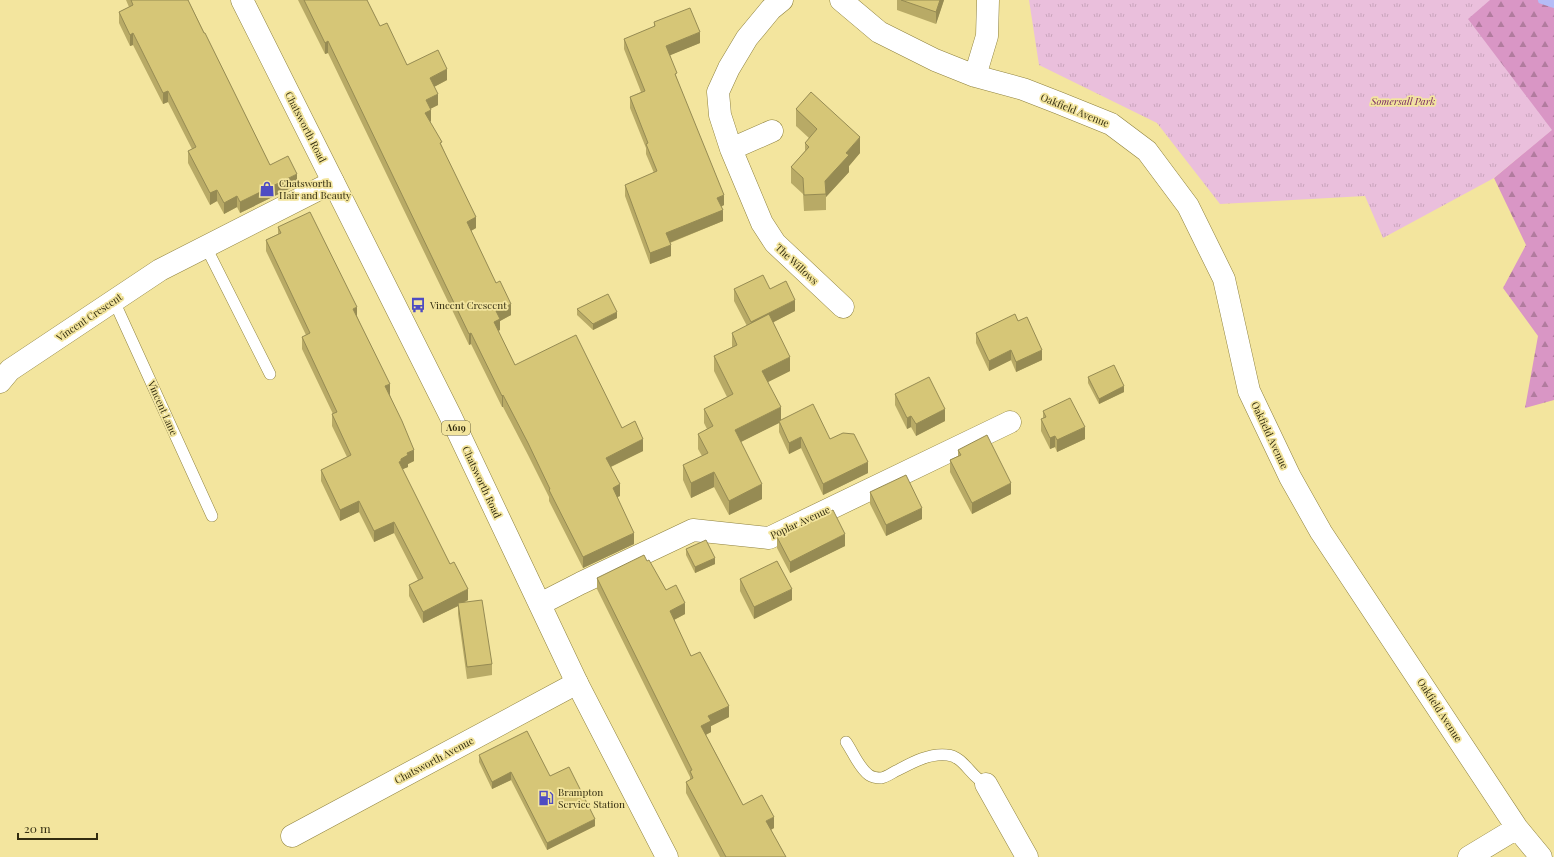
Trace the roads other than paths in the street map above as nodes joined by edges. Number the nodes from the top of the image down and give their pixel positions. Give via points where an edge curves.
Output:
1 (242, 0) edge
2 (782, 0) edge
3 (841, 0) edge
4 (988, 0) edge
5 (975, 76) junction
6 (772, 131) dead end
7 (731, 148) junction
8 (333, 182) junction
9 (206, 247) junction
10 (114, 301) junction
11 (843, 307) dead end
12 (270, 374) dead end
13 (0, 382) edge
14 (1010, 422) dead end
15 (212, 516) dead end
16 (540, 604) junction
17 (577, 683) junction
18 (846, 742) dead end
19 (986, 784) joint
20 (1517, 828) junction
21 (292, 836) dead end
22 (667, 857) edge
23 (1027, 857) edge
24 (1469, 857) edge
25 (1541, 857) edge

1 - 8 main road, Chatsworth Road / A619
2 - 7 main road, The Willows via 747,38 718,92 720,115
3 - 5 main road, Oakfield Avenue via 879,32 935,60
4 - 5 main road via 987,36
5 - 20 main road, Oakfield Avenue via 1023,90 1111,124 1147,151 1188,206 1224,279 1249,391 1290,477 1321,532
6 - 7 main road
7 - 11 main road, The Willows via 762,223 775,244
8 - 9 main road, Vincent Crescent
8 - 16 main road, Chatsworth Road / A619 via 450,415
9 - 10 main road, Vincent Crescent via 160,270
9 - 12 lane
10 - 13 main road, Vincent Crescent via 10,370
10 - 15 lane, Vincent Lane
14 - 16 main road, Poplar Avenue via 769,538 693,530
16 - 17 main road, Chatsworth Road / A619
17 - 21 main road, Chatsworth Avenue
17 - 22 main road, Chatsworth Road / A619
18 - 19 lane via 868,774 875,778 928,757 949,755
19 - 23 main road
20 - 24 main road
20 - 25 main road, Oakfield Avenue

